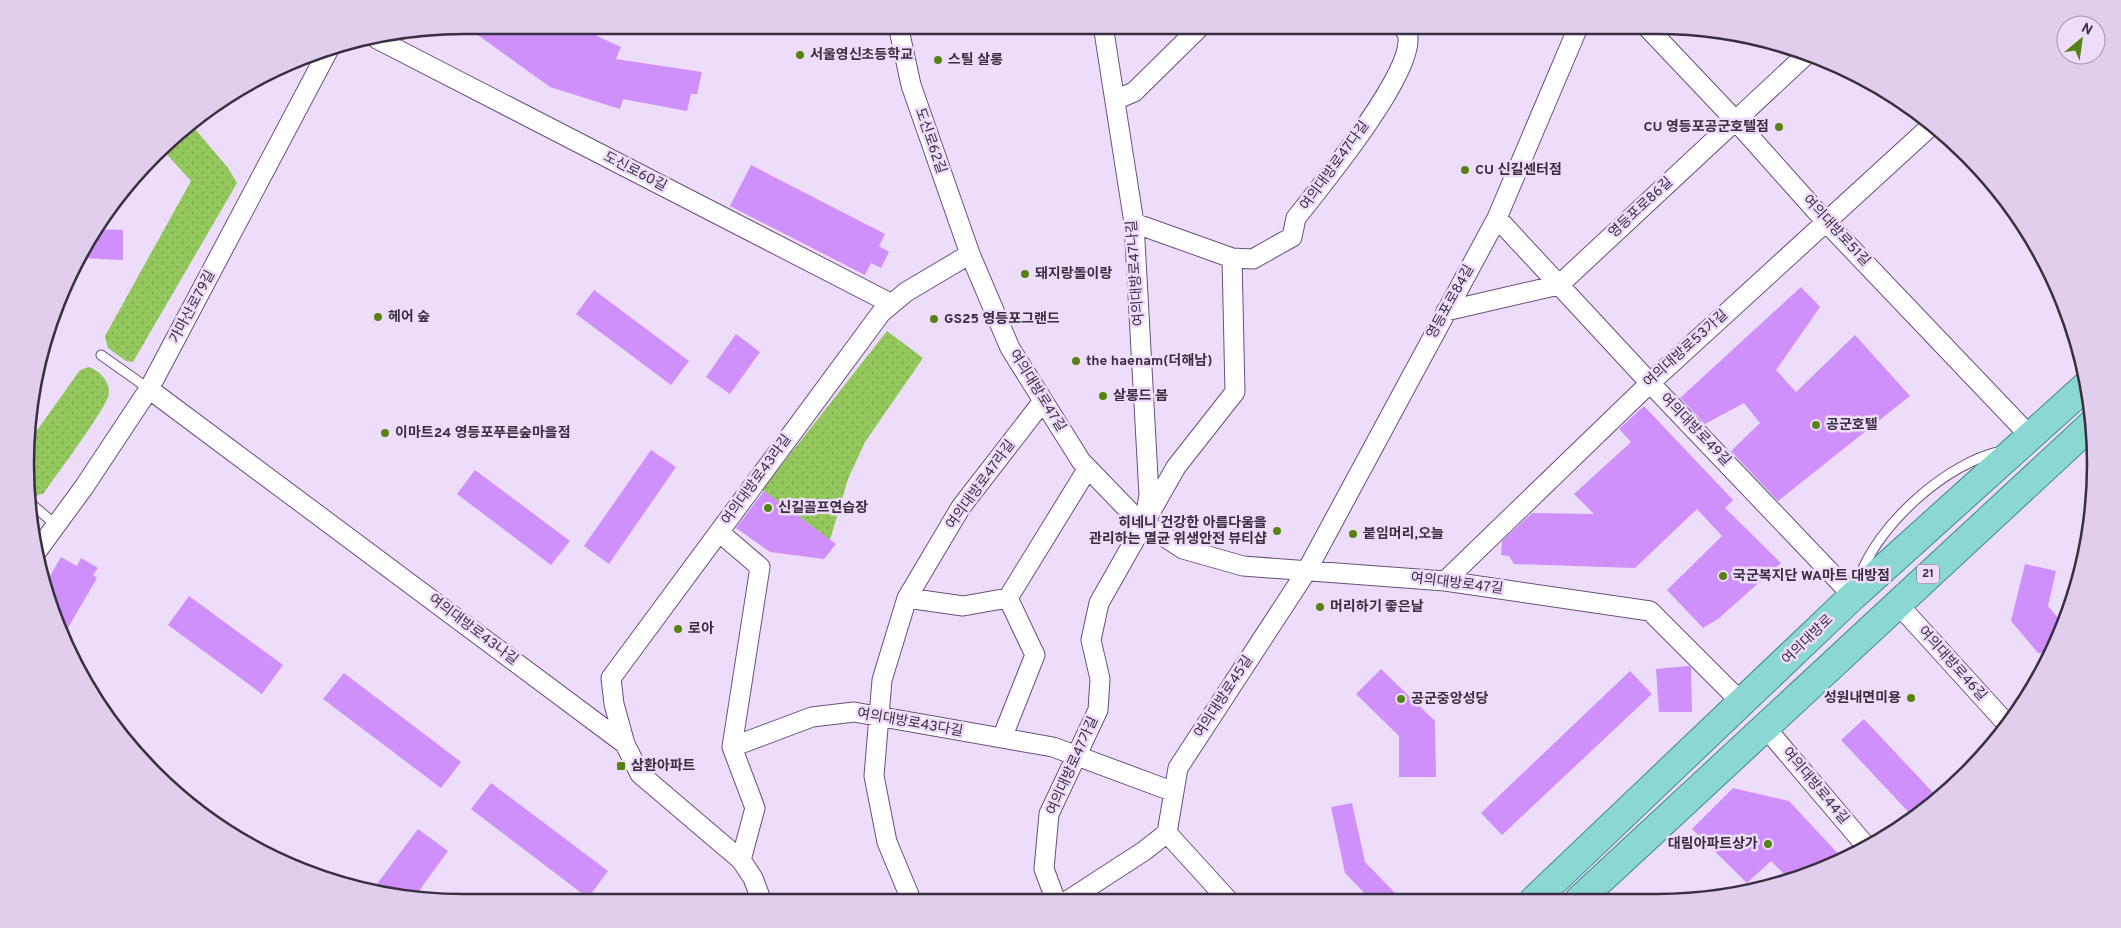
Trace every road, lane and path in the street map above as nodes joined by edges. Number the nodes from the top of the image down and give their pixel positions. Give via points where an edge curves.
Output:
1 (900, 34) edge
2 (1104, 34) edge
3 (1193, 34) edge
4 (1406, 34) edge
5 (1575, 34) edge
6 (1654, 34) edge
7 (382, 42) edge
8 (324, 58) edge
9 (1801, 59) edge
10 (1115, 100) junction
11 (1736, 120) junction
12 (1927, 130) edge
13 (1497, 218) junction
14 (1826, 222) junction
15 (1134, 223) junction
16 (970, 254) junction
17 (1232, 258) junction
18 (1559, 285) junction
19 (892, 304) junction
20 (1446, 311) junction
21 (101, 355) dead end
22 (1650, 382) junction
23 (149, 389) junction
24 (2081, 390) edge
25 (1044, 401) junction
26 (2086, 431) edge
27 (2022, 442) junction
28 (1088, 468) junction
29 (36, 508) edge
30 (1144, 523) junction
31 (56, 525) junction
32 (719, 532) junction
33 (41, 545) edge
34 (1306, 572) junction
35 (1445, 581) junction
36 (1853, 596) junction
37 (907, 598) junction
38 (1008, 598) junction
39 (1897, 603) junction
40 (1742, 703) junction
41 (879, 716) junction
42 (2003, 719) edge
43 (1765, 726) junction
44 (1002, 738) junction
45 (625, 744) junction
46 (732, 746) junction
47 (1077, 755) junction
48 (1174, 792) junction
49 (1167, 832) junction
50 (1863, 842) edge
51 (741, 860) junction
52 (759, 894) edge
53 (909, 894) edge
54 (1053, 894) edge
55 (1078, 894) edge
56 (1223, 894) edge
57 (1540, 894) edge
58 (1585, 894) edge

1 - 16 street, 도신로62길 via 911,85
2 - 10 street, 여의대방로47나길
3 - 10 street via 1134,92
4 - 17 street, 여의대방로47다길 via 1406,54 1400,71 1374,113 1296,218 1292,237 1253,259
5 - 13 street, 영등포로84길
6 - 11 street, 여의대방로51길
7 - 19 street, 도신로60길
8 - 23 street, 가마산로79길
9 - 11 street, 영등포로86길
10 - 15 street, 여의대방로47나길
11 - 14 street, 여의대방로51길
11 - 18 street, 영등포로86길
12 - 14 street, 여의대방로53가길
13 - 18 street, 여의대방로49길
13 - 20 street, 영등포로84길
14 - 22 street, 여의대방로53가길
14 - 27 street, 여의대방로51길
15 - 17 street, 여의대방로47다길
15 - 30 street, 여의대방로47나길 via 1149,495
16 - 19 street, 여의대방로43라길 via 906,292
16 - 25 street, 여의대방로47길 via 1010,348
17 - 30 street via 1235,392 1176,467
18 - 20 street
18 - 22 street, 여의대방로49길
19 - 32 street, 여의대방로43라길 via 881,313
20 - 34 street, 영등포로84길
21 - 23 lane
22 - 35 street, 여의대방로53가길
22 - 36 street, 여의대방로49길
23 - 31 street, 가마산로79길
23 - 45 street, 여의대방로43나길
24 - 27 main road, 여의대방로
25 - 28 street, 여의대방로47길
25 - 37 street, 여의대방로47라길 via 961,508
26 - 39 main road, 21
27 - 36 main road, 여의대방로
28 - 30 street, 여의대방로47길
28 - 38 street
29 - 31 lane
30 - 34 street, 여의대방로47길 via 1183,549 1243,566
30 - 47 street, 여의대방로47가길 via 1099,603 1091,640 1100,679 1098,710
31 - 33 street, 가마산로79길
32 - 45 street, 여의대방로43라길 via 610,678
32 - 46 street via 760,567
34 - 35 street, 여의대방로47길
34 - 48 street, 여의대방로45길 via 1178,768
35 - 40 street, 여의대방로47길 via 1650,611
36 - 40 main road, 여의대방로
37 - 38 street via 963,606
37 - 41 street, 여의대방로47라길 via 882,680
38 - 44 street via 1035,656
39 - 42 street, 여의대방로46길
39 - 43 main road, 21
40 - 57 main road, 여의대방로
41 - 44 street, 여의대방로43다길
41 - 46 street, 여의대방로43다길 via 854,712 812,717
41 - 53 street, 여의대방로47라길 via 874,776 887,842
43 - 50 street, 여의대방로44길
43 - 58 main road, 21
44 - 47 street, 여의대방로43다길 via 1054,747
45 - 51 street, 여의대방로43나길 via 640,774
46 - 51 street via 755,808
47 - 48 street, 여의대방로43다길
47 - 54 street, 여의대방로47가길 via 1049,814 1044,869
48 - 49 street, 여의대방로45길
49 - 55 street
49 - 56 street
51 - 52 street, 여의대방로43나길

